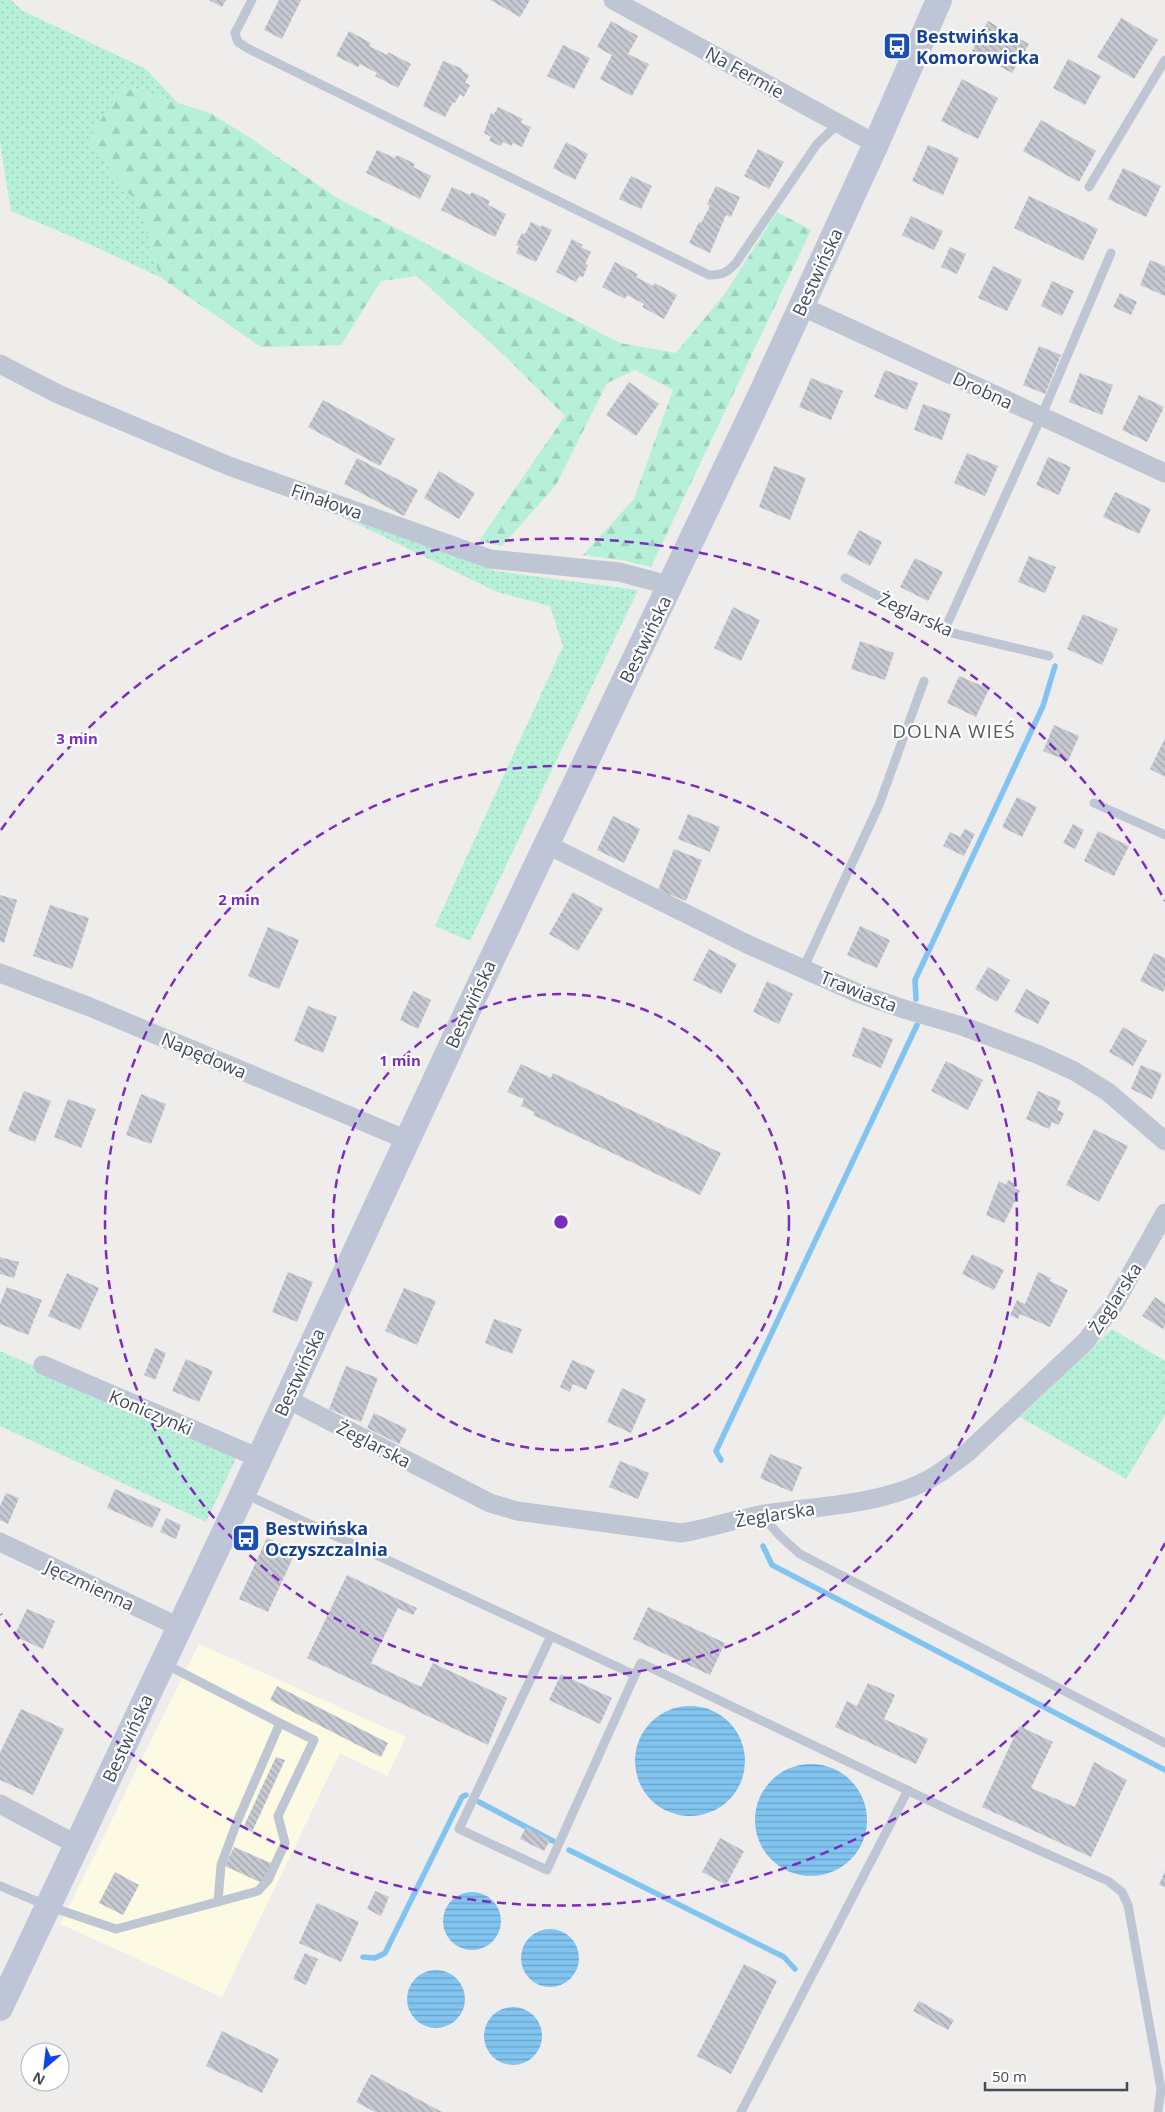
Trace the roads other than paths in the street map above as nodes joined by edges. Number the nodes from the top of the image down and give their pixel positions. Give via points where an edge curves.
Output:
1 (252, 0) edge
2 (613, 0) edge
3 (939, 0) edge
4 (1165, 60) edge
5 (838, 124) junction
6 (876, 144) junction
7 (1089, 187) dead end
8 (1111, 253) dead end
9 (801, 306) junction
10 (0, 364) edge
11 (1041, 417) junction
12 (1165, 473) edge
13 (845, 578) dead end
14 (669, 588) junction
15 (944, 631) junction
16 (1048, 656) dead end
17 (924, 681) dead end
18 (1094, 803) dead end
19 (1165, 835) edge
20 (546, 844) junction
21 (803, 969) junction
22 (0, 973) edge
23 (407, 1140) junction
24 (1165, 1141) edge
25 (1165, 1214) edge
26 (43, 1365) dead end
27 (287, 1398) junction
28 (259, 1458) junction
29 (243, 1493) junction
30 (760, 1515) junction
31 (0, 1542) edge
32 (179, 1627) junction
33 (551, 1636) junction
34 (163, 1663) junction
35 (636, 1675) junction
36 (280, 1723) junction
37 (1165, 1743) edge
38 (908, 1790) junction
39 (0, 1804) edge
40 (77, 1844) junction
41 (0, 1886) edge
42 (218, 1902) junction
43 (48, 1906) junction
44 (0, 2008) edge
45 (741, 2112) edge
46 (1158, 2112) edge

1 - 5 lane via 235,33 238,42 247,48 709,275 721,275 736,264 817,144
2 - 5 street, Na Fermie
3 - 6 street, Bestwińska
4 - 7 lane
5 - 6 street, Na Fermie
6 - 9 street, Bestwińska
8 - 11 lane
9 - 11 street, Drobna
9 - 14 street, Bestwińska
10 - 14 street, Finałowa via 58,394 229,466 490,559 619,572
11 - 12 street, Drobna
11 - 15 lane
13 - 15 lane, Żeglarska
14 - 20 street, Bestwińska
15 - 16 lane, Żeglarska
17 - 21 lane via 879,805
18 - 19 lane
20 - 21 street, Trawiasta
20 - 23 street, Bestwińska
21 - 24 street, Trawiasta via 860,994 965,1027 1074,1071 1108,1092
22 - 23 street, Napędowa via 90,1007
23 - 27 street, Bestwińska
25 - 30 street, Żeglarska via 1113,1306 1086,1341 949,1467 923,1482 882,1495
26 - 28 street, Koniczynki
27 - 28 street, Bestwińska
27 - 30 street, Żeglarska via 490,1503 517,1511 681,1533
28 - 29 street, Bestwińska
29 - 32 street, Bestwińska
29 - 33 lane
30 - 37 lane via 800,1554
31 - 32 street, Jęczmienna
32 - 34 street, Bestwińska
33 - 35 lane
33 - 35 lane via 460,1829 520,1858 547,1870
34 - 36 lane
34 - 40 street, Bestwińska
35 - 38 lane via 641,1663
36 - 42 lane via 221,1865
36 - 42 lane via 314,1740 278,1816 285,1843 268,1880 258,1892
38 - 45 lane
38 - 46 lane via 1108,1881 1122,1892 1128,1905 1161,2089
39 - 40 street
40 - 43 street, Bestwińska
41 - 43 lane
42 - 43 lane via 116,1929
43 - 44 street, Bestwińska

